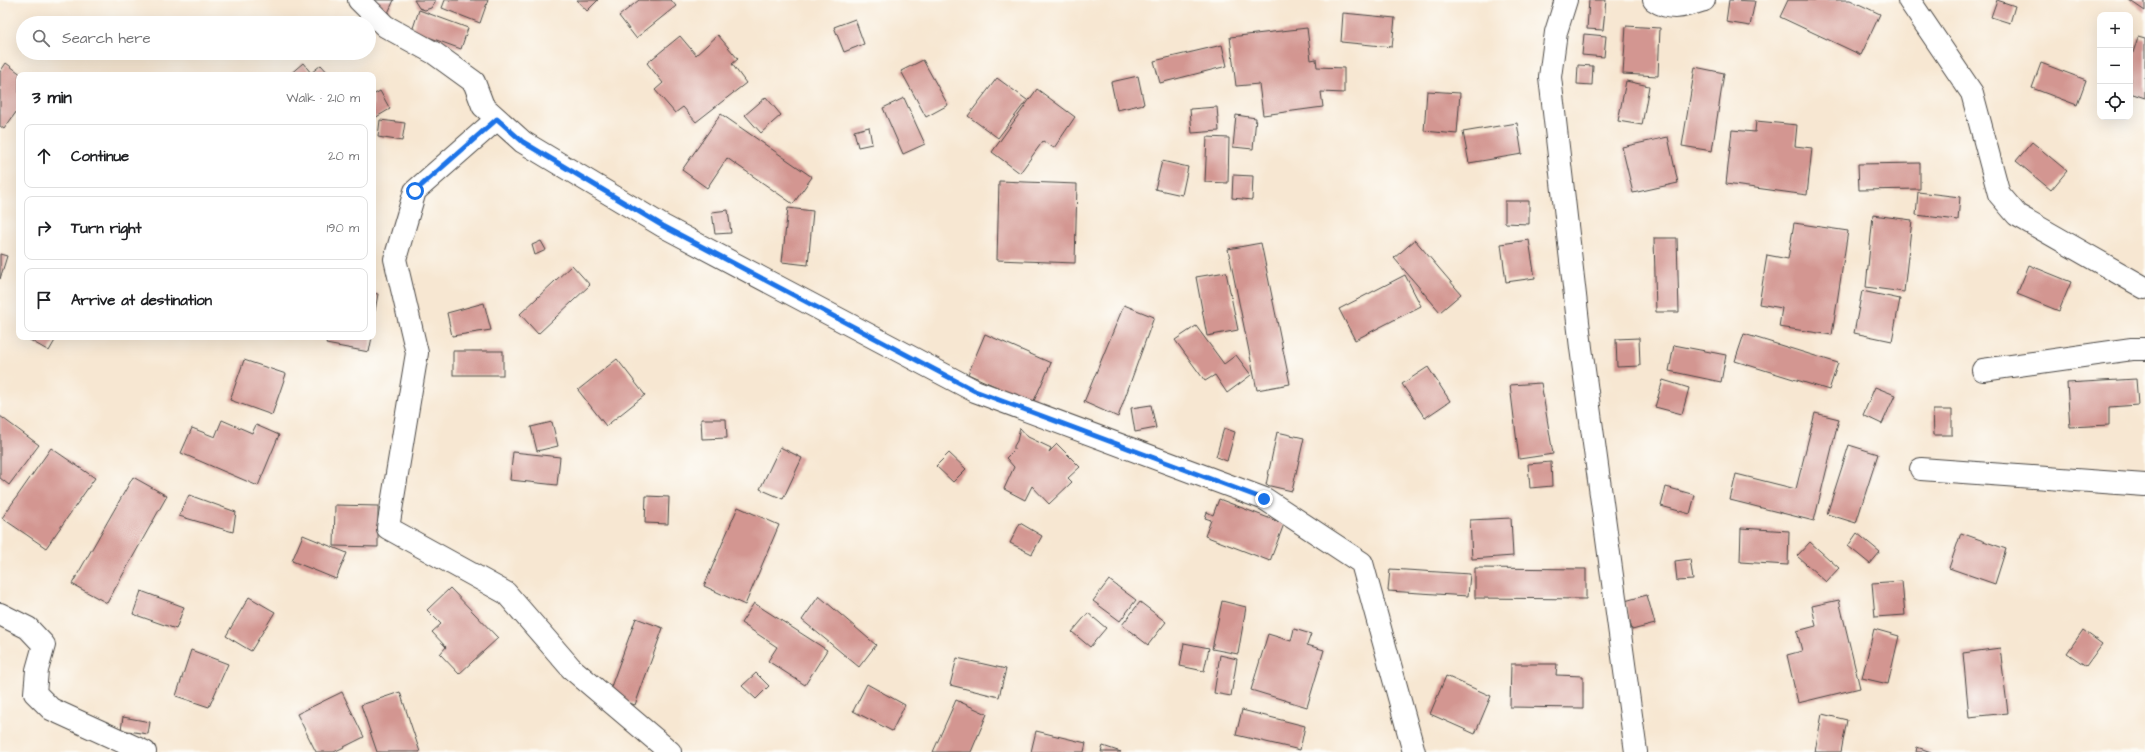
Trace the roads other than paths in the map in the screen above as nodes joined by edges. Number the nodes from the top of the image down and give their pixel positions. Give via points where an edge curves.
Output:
1 (359, 0) edge
2 (1566, 0) edge
3 (1654, 0) edge
4 (1704, 0) edge
5 (1909, 0) edge
6 (375, 16) edge
7 (376, 17) edge
8 (497, 119) junction
9 (2145, 288) edge
10 (2145, 349) edge
11 (1983, 370) dead end
12 (1921, 470) dead end
13 (2145, 485) edge
14 (0, 614) edge
15 (145, 752) edge
16 (670, 752) edge
17 (1414, 752) edge
18 (1636, 752) edge

1 - 6 street
2 - 18 street via 1556,32 1550,77 1580,348
3 - 4 street via 1660,4 1682,8
5 - 9 street via 1972,92 1999,194 2017,215
7 - 8 street via 385,26 434,53 474,82 483,106
8 - 16 street via 415,191 395,259 417,353 388,528 506,593 571,668
8 - 17 street via 523,142 663,226 975,391 1264,499 1362,563
10 - 11 street
12 - 13 street
14 - 15 street via 28,628 44,645 37,670 35,693 51,708

